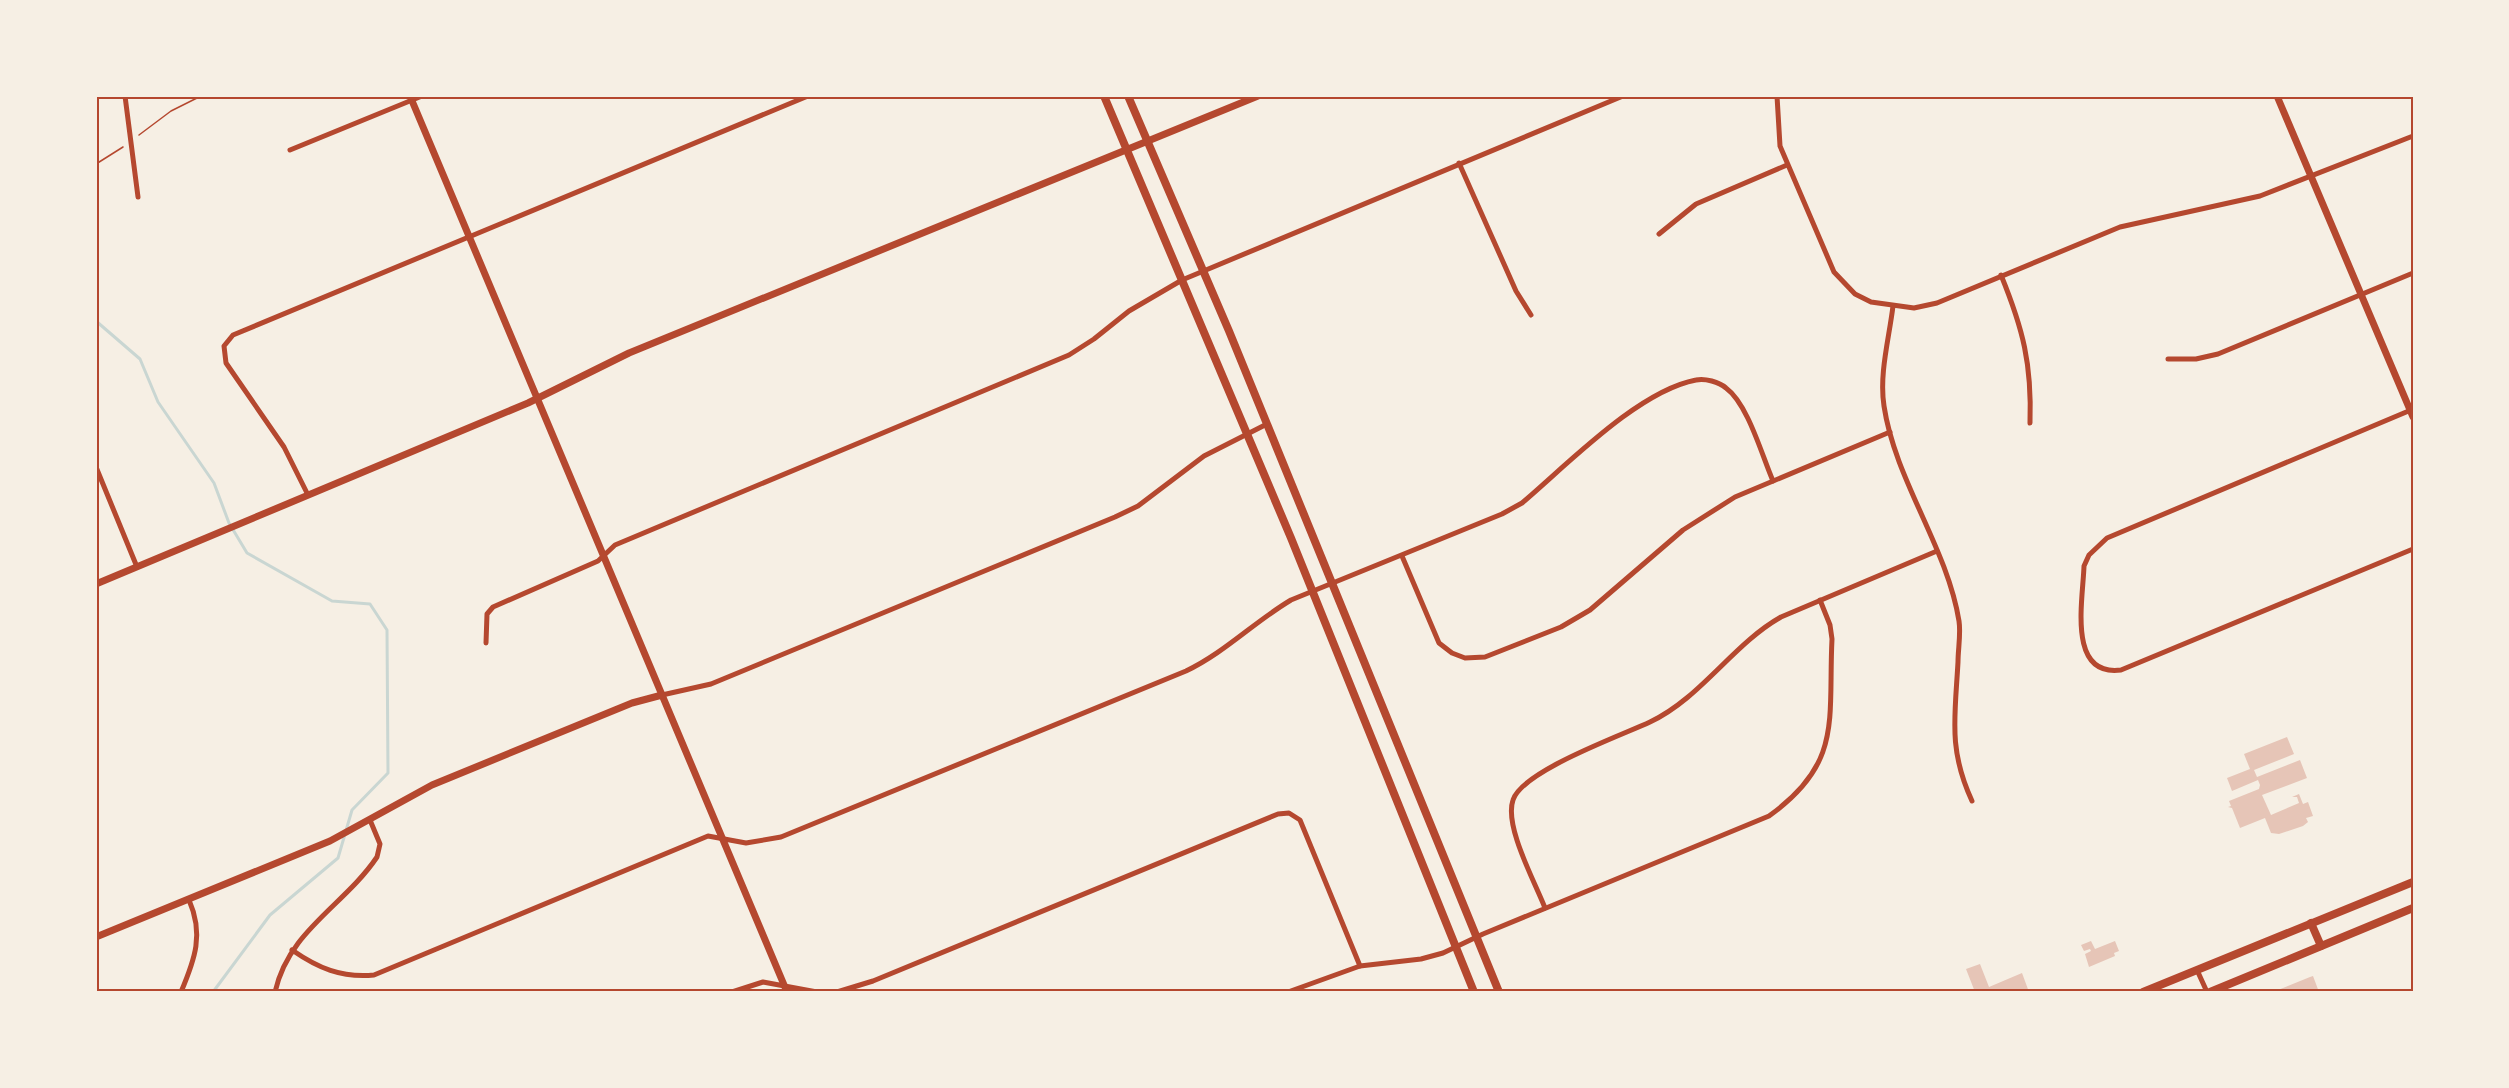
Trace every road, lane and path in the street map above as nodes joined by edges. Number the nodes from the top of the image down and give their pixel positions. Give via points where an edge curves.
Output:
1 (125, 96) edge
2 (201, 96) edge
3 (422, 96) edge
4 (808, 96) edge
5 (1104, 96) edge
6 (1128, 96) edge
7 (1258, 96) edge
8 (1623, 96) edge
9 (1778, 96) edge
10 (2277, 96) edge
11 (411, 98) edge
12 (2413, 136) edge
13 (130, 141) junction
14 (1147, 142) junction
15 (290, 150) dead end
16 (1127, 150) junction
17 (1459, 163) junction
18 (96, 164) edge
19 (1787, 165) junction
20 (2312, 177) junction
21 (138, 197) dead end
22 (1659, 234) dead end
23 (469, 236) junction
24 (1204, 272) junction
25 (2413, 273) edge
26 (2001, 275) junction
27 (1182, 280) junction
28 (2362, 294) junction
29 (1893, 306) junction
30 (1531, 315) dead end
31 (2168, 359) dead end
32 (539, 398) junction
33 (2412, 412) edge
34 (2030, 423) dead end
35 (1267, 424) junction
36 (1890, 432) junction
37 (1248, 433) junction
38 (96, 467) edge
39 (1773, 482) junction
40 (308, 495) junction
41 (2413, 549) edge
42 (1937, 551) junction
43 (604, 555) junction
44 (1402, 556) junction
45 (137, 567) junction
46 (96, 584) edge
47 (1332, 584) junction
48 (1313, 592) junction
49 (1820, 600) junction
50 (486, 642) dead end
51 (662, 695) junction
52 (1972, 801) dead end
53 (366, 822) junction
54 (723, 839) junction
55 (2413, 882) edge
56 (189, 900) junction
57 (1545, 908) junction
58 (2413, 908) edge
59 (2311, 923) junction
60 (96, 938) edge
61 (1476, 938) junction
62 (2321, 946) junction
63 (1457, 948) junction
64 (292, 950) junction
65 (1360, 966) junction
66 (2197, 970) junction
67 (786, 989) edge
68 (181, 992) edge
69 (275, 992) edge
70 (732, 992) edge
71 (817, 992) edge
72 (837, 992) edge
73 (1288, 992) edge
74 (1474, 992) edge
75 (1499, 992) edge
76 (2144, 992) edge
77 (2208, 992) edge

1 - 13 street
2 - 13 path via 171,111
3 - 11 street
4 - 23 street
5 - 16 main road
6 - 14 main road
7 - 14 street
8 - 17 street
9 - 19 street via 1780,146
10 - 20 street
11 - 15 street
11 - 23 street
12 - 20 street
13 - 18 path
13 - 21 street
14 - 16 street
14 - 24 main road
16 - 27 main road
16 - 32 street via 629,353
17 - 24 street
17 - 30 street via 1516,291
19 - 22 street via 1696,204
19 - 29 street via 1834,272 1856,294
20 - 26 street via 2221,207 2120,228
20 - 28 street
23 - 32 street
23 - 40 street via 227,340 223,353 226,363 285,447
24 - 27 street
24 - 35 main road
25 - 28 street
26 - 29 street via 1936,303 1914,308
26 - 34 street via 2027,349
27 - 37 main road
27 - 43 street via 1129,310 1069,355 615,545
28 - 31 street via 2218,354
28 - 33 street
29 - 36 street via 1883,374
32 - 40 street
32 - 43 street
33 - 41 street via 2107,538 2093,550 2084,566 2083,648 2096,666 2108,672 2121,670
35 - 37 street
35 - 47 main road
36 - 39 street
36 - 42 street
37 - 48 main road
37 - 51 street via 1204,456 1138,506 1115,517 711,684
38 - 45 street
39 - 44 street via 1740,403 1727,388 1698,379 1671,388 1625,416 1522,503
39 - 44 street via 1735,498 1683,531 1590,610 1561,627 1485,657 1465,658 1439,643
40 - 45 street
42 - 49 street
42 - 52 street via 1952,588 1959,624 1954,746
43 - 50 street via 493,607 488,614
43 - 51 street
44 - 47 street
45 - 46 street
47 - 48 street
47 - 61 main road
48 - 54 street via 1262,617 1219,652 1186,671 781,837 746,843
48 - 63 main road
49 - 57 street via 1832,639 1828,729 1822,757 1799,793 1769,816
49 - 57 street via 1761,628 1681,703 1653,721 1544,771 1520,788 1512,801 1511,821
51 - 53 street via 632,703 432,785
51 - 54 street
53 - 56 street
53 - 64 street via 380,844 377,857
54 - 64 street via 708,836 385,972 345,976 323,969
54 - 67 street
55 - 59 main road
56 - 60 street
56 - 68 street via 198,926 198,944
57 - 61 street
58 - 62 main road
59 - 62 main road
59 - 66 main road
61 - 63 street
61 - 75 main road
62 - 77 main road
63 - 65 street via 1421,959
63 - 74 main road
64 - 69 street
65 - 72 street via 1300,820 1289,813 1278,814 873,981
65 - 73 street
66 - 76 main road
66 - 77 street
67 - 70 street via 763,982
67 - 71 street

